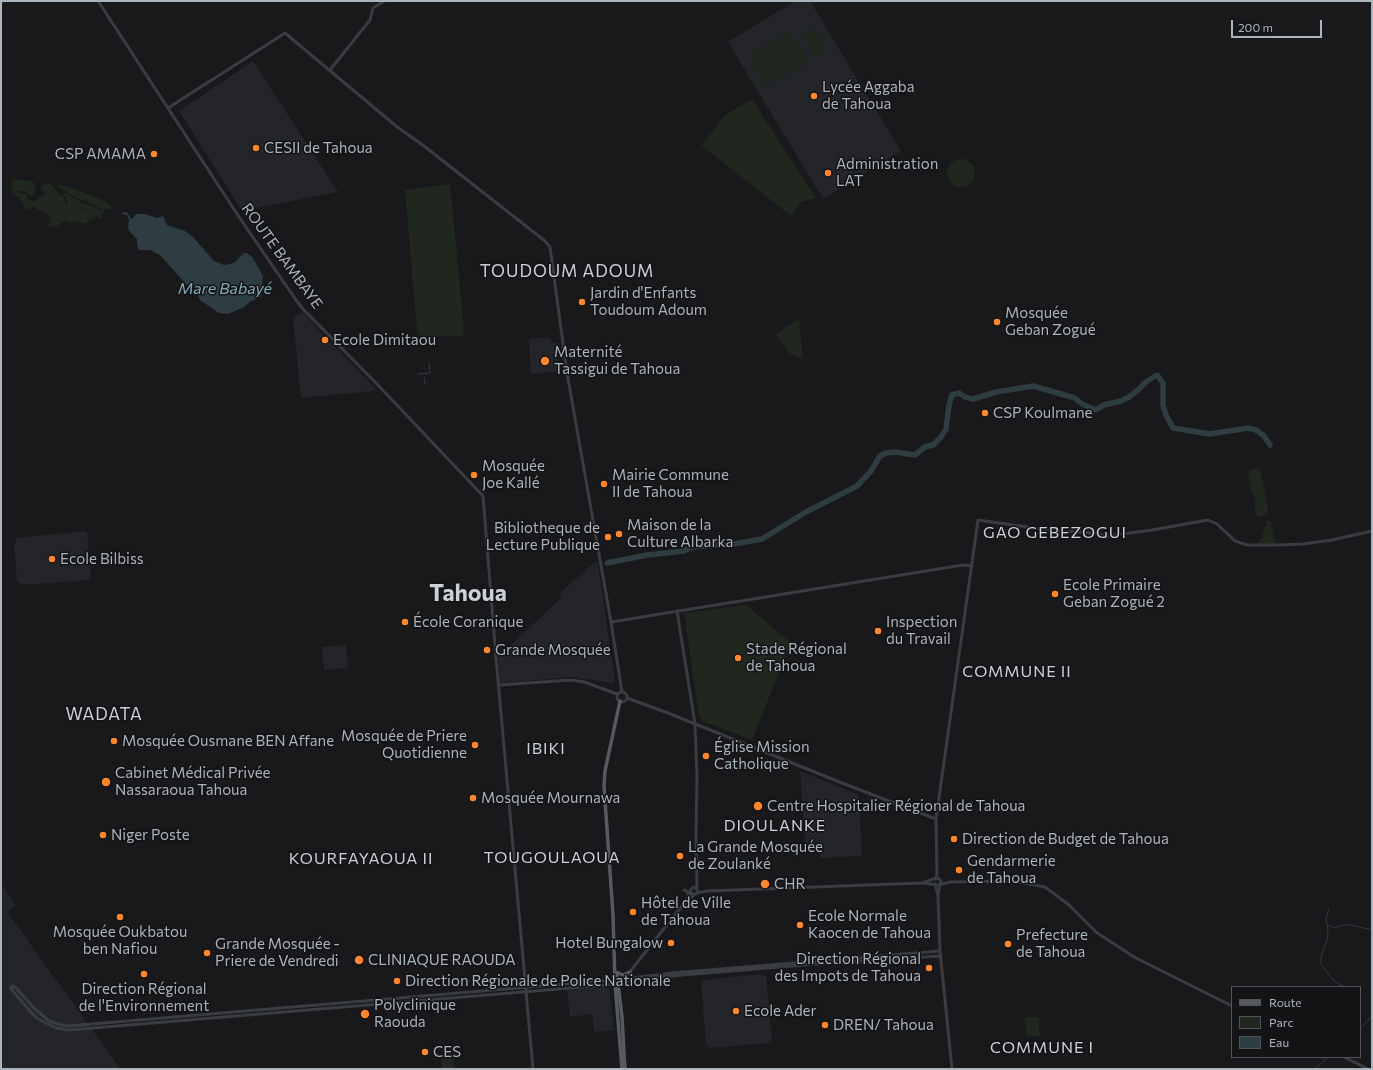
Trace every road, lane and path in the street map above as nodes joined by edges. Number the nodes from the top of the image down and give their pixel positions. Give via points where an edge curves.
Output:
1 (98, 1) edge
2 (384, 1) edge
3 (330, 70) junction
4 (168, 108) junction
5 (1372, 531) edge
6 (972, 566) junction
7 (677, 611) junction
8 (611, 622) junction
9 (498, 685) junction
10 (622, 692) junction
11 (618, 694) junction
12 (626, 698) junction
13 (620, 701) junction
14 (695, 724) junction
15 (936, 819) junction
16 (937, 868) junction
17 (936, 878) junction
18 (940, 878) junction
19 (950, 882) junction
20 (922, 883) junction
21 (936, 884) junction
22 (940, 884) junction
23 (696, 888) junction
24 (684, 890) dead end
25 (707, 891) junction
26 (694, 894) junction
27 (938, 895) junction
28 (688, 896) junction
29 (682, 906) junction
30 (940, 951) junction
31 (941, 956) junction
32 (616, 969) junction
33 (630, 972) junction
34 (624, 979) junction
35 (617, 982) junction
36 (525, 989) junction
37 (1231, 1005) edge
38 (324, 1006) junction
39 (1346, 1058) edge
40 (532, 1069) edge
41 (622, 1069) edge
42 (625, 1069) edge
43 (952, 1069) edge
44 (1368, 1069) edge

1 - 4 street, ROUTE BAMBAYE
2 - 3 street via 373,8 370,20
3 - 4 street via 285,33
3 - 8 street via 396,126 550,247 566,367
4 - 9 street, ROUTE BAMBAYE via 303,309 483,496
5 - 6 street via 1303,544 1247,545 1235,541 1217,524 1208,520 1108,536 978,520
6 - 7 street via 962,565
6 - 15 street
7 - 8 street
7 - 14 street
8 - 10 street
9 - 11 street via 571,680
9 - 36 street
10 - 11 street
10 - 12 street via 626,694
11 - 13 street
12 - 13 street via 623,702
12 - 14 street
13 - 32 main road via 604,786
14 - 15 street
14 - 23 street
15 - 16 street
16 - 17 street
16 - 18 street
17 - 18 street
17 - 20 street
17 - 21 street
18 - 19 street
18 - 22 street
19 - 22 street
19 - 37 street via 1013,881 1045,887 1069,905 1096,932 1128,953
20 - 21 street
20 - 25 street
21 - 22 street
21 - 27 street
22 - 27 street
23 - 25 street
23 - 26 street
23 - 26 street via 690,890
24 - 28 street
25 - 26 street
26 - 28 street
26 - 29 street
27 - 30 street
28 - 29 street
29 - 33 street
30 - 31 street
30 - 34 street
31 - 35 street via 814,964
31 - 43 street
32 - 33 main road via 623,975
32 - 35 main road
33 - 34 street
34 - 35 street
35 - 36 street
35 - 41 main road
35 - 42 main road
36 - 38 street
36 - 40 street
38 - 38 street via 68,1026 49,1021 15,986 11,988 38,1019 56,1028 70,1030
39 - 44 street

